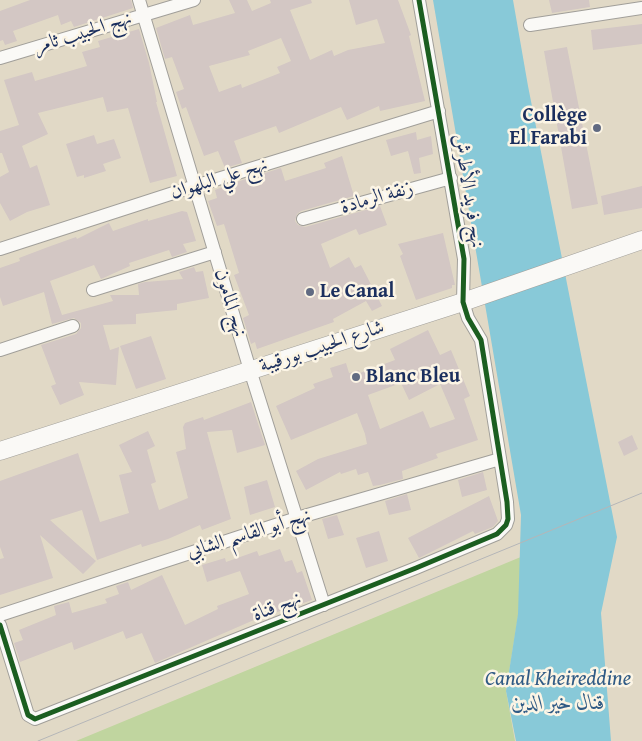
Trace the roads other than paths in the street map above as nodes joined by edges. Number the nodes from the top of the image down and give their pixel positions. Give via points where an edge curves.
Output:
1 (139, 0) edge
2 (194, 0) edge
3 (419, 0) edge
4 (642, 8) edge
5 (143, 15) junction
6 (530, 25) dead end
7 (0, 58) edge
8 (440, 111) junction
9 (451, 178) junction
10 (195, 186) junction
11 (302, 219) dead end
12 (642, 240) edge
13 (0, 249) edge
14 (215, 252) junction
15 (93, 290) dead end
16 (466, 301) junction
17 (73, 326) dead end
18 (0, 350) edge
19 (250, 370) junction
20 (0, 451) edge
21 (500, 459) junction
22 (507, 502) joint
23 (297, 518) junction
24 (324, 605) junction
25 (0, 615) edge
26 (0, 625) edge

1 - 5 street, نهج المامون
2 - 5 street, نهج الحبيب ثامر
3 - 8 street, نهج فريد الأطرش
4 - 6 street
5 - 7 street, نهج الحبيب ثامر
5 - 10 street, نهج المامون
8 - 9 street, نهج فريد الأطرش
8 - 10 street, نهج علي البلهوان
9 - 11 street, زنقة الرمادة
9 - 16 street, نهج فريد الأطرش via 465,266
10 - 13 street, نهج علي البلهوان
10 - 14 street, نهج المامون
12 - 16 main road, شارع الحبيب بورقيبة
14 - 15 street
14 - 19 street, نهج المامون
16 - 19 main road, شارع الحبيب بورقيبة
16 - 21 street, نهج فريد الأطرش via 468,318 481,340
17 - 18 street
19 - 20 main road, شارع الحبيب بورقيبة
19 - 23 street, نهج المامون
21 - 22 street, نهج فريد الأطرش
21 - 23 street, نهج أبو القاسم الشابي
22 - 24 street, نهج قناة via 507,522 500,532
23 - 24 street, نهج المامون
23 - 25 street, نهج أبو القاسم الشابي
24 - 26 street, نهج قناة via 34,718 28,715

